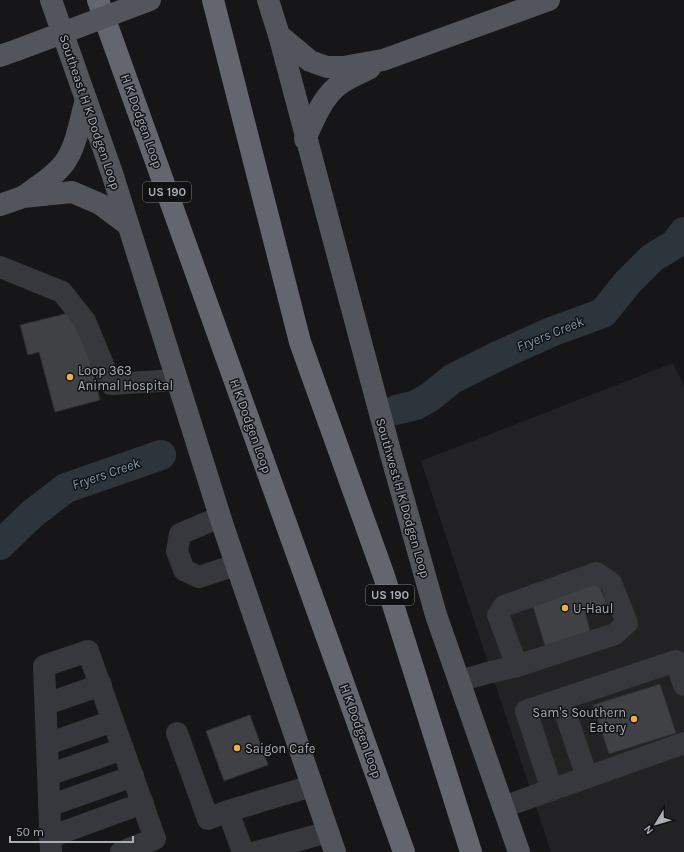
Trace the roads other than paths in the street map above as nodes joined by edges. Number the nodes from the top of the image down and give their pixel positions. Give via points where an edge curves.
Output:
1 (51, 0) edge
2 (98, 0) edge
3 (150, 0) edge
4 (213, 0) edge
5 (268, 0) edge
6 (548, 0) edge
7 (279, 35) junction
8 (8, 53) edge
9 (383, 60) junction
10 (86, 100) junction
11 (306, 139) junction
12 (23, 197) junction
13 (0, 205) edge
14 (128, 225) junction
15 (0, 267) edge
16 (177, 380) junction
17 (220, 517) junction
18 (236, 565) junction
19 (517, 666) junction
20 (459, 681) junction
21 (100, 685) junction
22 (684, 685) edge
23 (561, 700) junction
24 (46, 704) junction
25 (113, 721) junction
26 (177, 734) dead end
27 (684, 743) edge
28 (47, 744) junction
29 (123, 748) junction
30 (48, 775) junction
31 (133, 776) junction
32 (587, 777) junction
33 (312, 786) junction
34 (552, 790) junction
35 (142, 803) junction
36 (49, 806) junction
37 (503, 807) junction
38 (228, 811) junction
39 (328, 832) junction
40 (51, 844) edge
41 (121, 852) edge
42 (243, 852) edge
43 (256, 852) edge
44 (335, 852) edge
45 (404, 852) edge
46 (471, 852) edge
47 (519, 852) edge

1 - 10 main road, Southeast H K Dodgen Loop
2 - 45 highway, H K Dodgen Loop / US 190
3 - 8 main road, bridge
4 - 46 highway, US 190 via 300,342 384,576
5 - 7 main road
6 - 9 main road
7 - 9 main road via 310,61 327,67
7 - 11 main road
9 - 11 main road via 335,87 320,109
10 - 12 main road via 73,145 65,162
10 - 14 main road, Southeast H K Dodgen Loop
11 - 20 main road, Southwest H K Dodgen Loop via 436,615
12 - 13 main road
12 - 14 main road via 72,192 100,204
14 - 16 main road
15 - 16 street via 62,292 85,321 111,384
16 - 17 main road
17 - 18 main road
17 - 18 street via 180,534 177,550 184,570 199,576
18 - 33 main road
19 - 19 street via 498,615 504,606 596,573 611,583 627,623 615,634
19 - 20 street
20 - 37 main road, Southwest H K Dodgen Loop
21 - 24 street
21 - 24 street via 88,651 44,666
21 - 25 street
22 - 23 street via 676,661
23 - 32 street
23 - 34 street via 526,711
24 - 28 street
25 - 28 street
25 - 29 street
26 - 38 street via 208,818
27 - 32 street
28 - 30 street
29 - 30 street
29 - 31 street
30 - 36 street
31 - 35 street
31 - 36 street
32 - 34 street
33 - 38 street
33 - 39 main road
34 - 37 street
35 - 40 street
35 - 41 street via 156,839
36 - 40 street
37 - 47 main road, Southwest H K Dodgen Loop
38 - 42 street
39 - 43 street
39 - 44 main road

